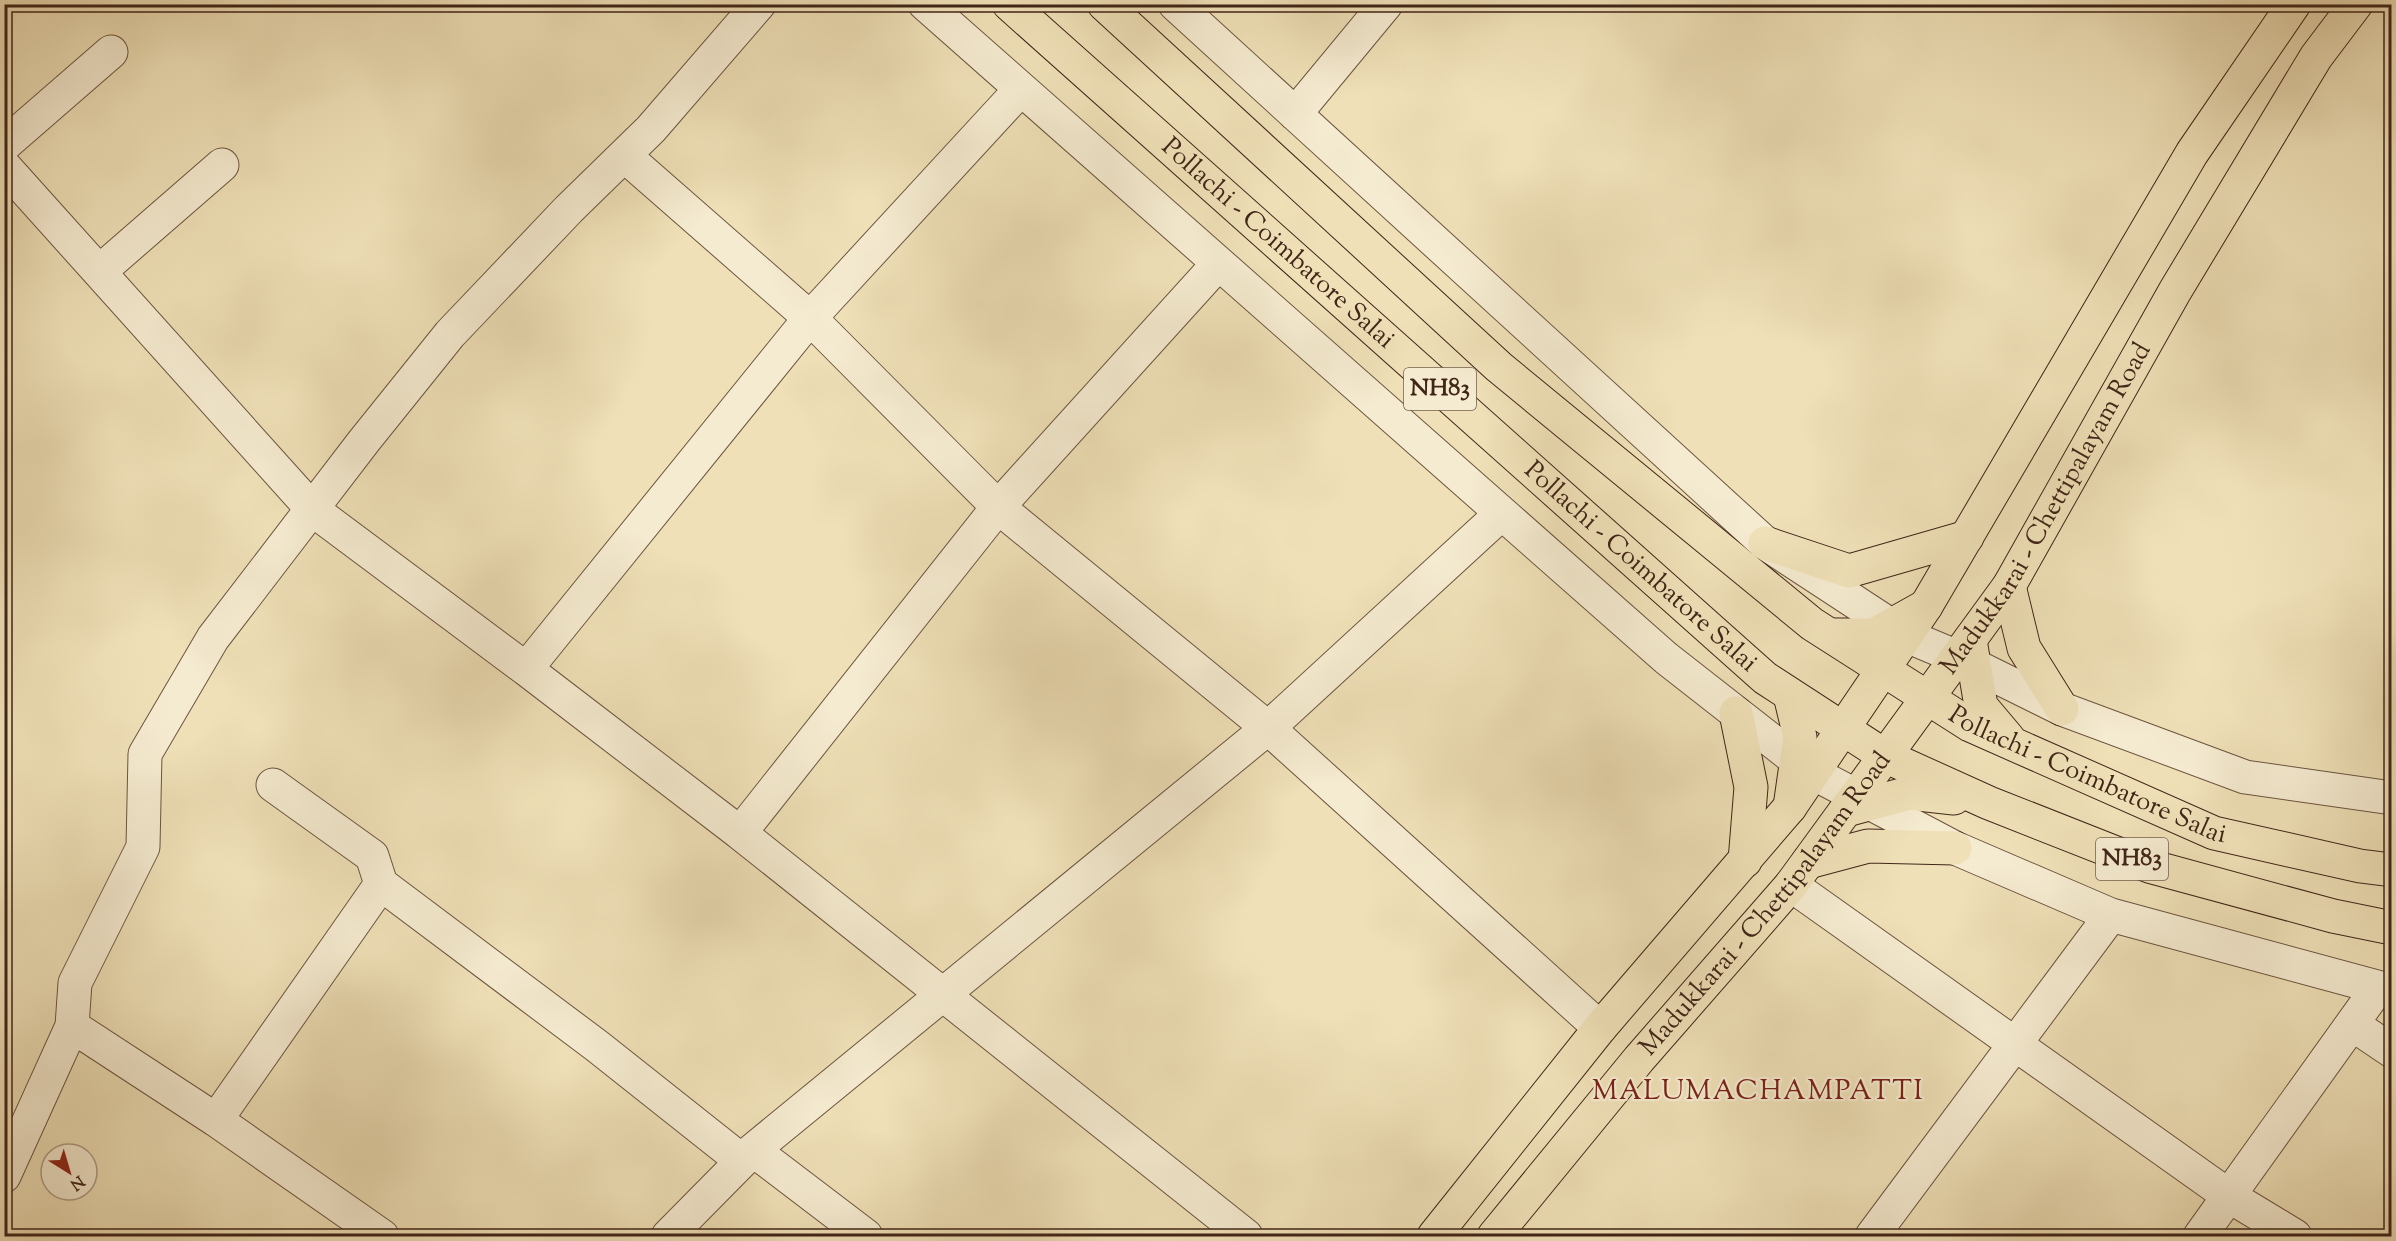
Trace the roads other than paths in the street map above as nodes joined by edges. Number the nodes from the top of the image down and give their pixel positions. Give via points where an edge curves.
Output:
1 (759, 4) edge
2 (924, 4) edge
3 (1009, 4) edge
4 (1104, 4) edge
5 (1176, 4) edge
6 (1386, 4) edge
7 (2294, 4) edge
8 (2356, 4) edge
9 (111, 52) dead end
10 (1021, 89) junction
11 (1295, 114) junction
12 (4, 145) edge
13 (625, 156) junction
14 (222, 165) dead end
15 (4, 166) edge
16 (1218, 264) junction
17 (99, 272) junction
18 (810, 318) junction
19 (998, 507) junction
20 (313, 510) junction
21 (1501, 514) junction
22 (1967, 537) junction
23 (1765, 543) junction
24 (2009, 586) junction
25 (1899, 631) junction
26 (1832, 635) junction
27 (1967, 654) junction
28 (526, 669) junction
29 (1884, 669) junction
30 (1790, 695) junction
31 (1929, 697) junction
32 (2062, 709) junction
33 (1736, 713) junction
34 (1268, 728) junction
35 (1843, 729) junction
36 (2012, 744) junction
37 (1885, 756) junction
38 (1805, 766) junction
39 (273, 785) dead end
40 (2391, 798) edge
41 (1858, 803) junction
42 (1989, 803) junction
43 (740, 833) junction
44 (1955, 848) junction
45 (1745, 861) junction
46 (2391, 870) edge
47 (1800, 873) junction
48 (381, 884) junction
49 (2111, 915) junction
50 (2391, 928) edge
51 (2384, 990) edge
52 (944, 993) junction
53 (2352, 1024) junction
54 (72, 1026) junction
55 (1600, 1028) junction
56 (2015, 1043) junction
57 (2391, 1051) edge
58 (216, 1120) junction
59 (748, 1156) junction
60 (4, 1176) edge
61 (2229, 1196) junction
62 (382, 1236) edge
63 (668, 1236) edge
64 (866, 1236) edge
65 (1246, 1236) edge
66 (1434, 1236) edge
67 (1494, 1236) edge
68 (1872, 1236) edge
69 (2200, 1236) edge
70 (2295, 1236) edge

1 - 13 street
2 - 10 street
3 - 30 main road, Pollachi - Coimbatore Salai / NH83 via 1756,670
4 - 26 main road, Pollachi - Coimbatore Salai / NH83 via 1499,367 1812,624
5 - 11 street
6 - 11 street
7 - 22 main road, Madukkarai - Chettipalayam Road via 2192,153
8 - 24 main road, Madukkarai - Chettipalayam Road via 2316,57 2175,291
9 - 12 street
10 - 16 street
10 - 18 street
11 - 23 street
13 - 18 street
13 - 20 street via 450,334
14 - 17 street
15 - 17 street
16 - 19 street
16 - 21 street
17 - 20 street
18 - 19 street
18 - 28 street
19 - 34 street
19 - 43 street
20 - 28 street
20 - 54 street via 213,638 145,754 143,847 75,983
21 - 33 street via 1666,658
21 - 34 street
22 - 23 main road via 1849,571
22 - 25 main road, Madukkarai - Chettipalayam Road via 1926,606
23 - 25 street
24 - 27 main road, Madukkarai - Chettipalayam Road
24 - 32 main road via 2024,648
25 - 26 main road
25 - 27 street
25 - 29 main road, Madukkarai - Chettipalayam Road
26 - 29 main road, Pollachi - Coimbatore Salai / NH83
27 - 31 main road, Madukkarai - Chettipalayam Road
27 - 32 street
27 - 36 main road via 1981,706
28 - 43 street
29 - 31 main road, Pollachi - Coimbatore Salai / NH83
29 - 35 main road, Madukkarai - Chettipalayam Road
30 - 35 main road, Pollachi - Coimbatore Salai / NH83
30 - 38 main road
31 - 36 main road, Pollachi - Coimbatore Salai / NH83 via 1970,725
31 - 37 main road, Madukkarai - Chettipalayam Road
32 - 40 street via 2245,777
33 - 38 street
33 - 45 main road via 1751,787
34 - 52 street
34 - 55 street
35 - 37 main road, Pollachi - Coimbatore Salai / NH83
35 - 38 main road, Madukkarai - Chettipalayam Road
36 - 46 main road, Pollachi - Coimbatore Salai / NH83 via 2214,833
37 - 41 main road, Madukkarai - Chettipalayam Road
37 - 42 main road, Pollachi - Coimbatore Salai / NH83
38 - 41 street
38 - 45 main road, Madukkarai - Chettipalayam Road via 1790,807
39 - 48 street via 372,855
41 - 42 main road via 1909,793
41 - 44 street
41 - 47 main road, Madukkarai - Chettipalayam Road
42 - 50 main road, Pollachi - Coimbatore Salai / NH83 via 2149,866
43 - 52 street
44 - 47 main road via 1868,846
44 - 49 street
45 - 55 main road, Madukkarai - Chettipalayam Road
47 - 56 street
47 - 67 main road, Madukkarai - Chettipalayam Road via 1639,1059
48 - 58 street
48 - 59 street
49 - 51 street
49 - 56 street
51 - 53 street
52 - 59 street
52 - 65 street
53 - 57 street
53 - 61 street
54 - 58 street
54 - 60 street
55 - 66 main road, Madukkarai - Chettipalayam Road
56 - 61 street
56 - 68 street
58 - 62 street
59 - 63 street
59 - 64 street
61 - 69 street
61 - 70 street

